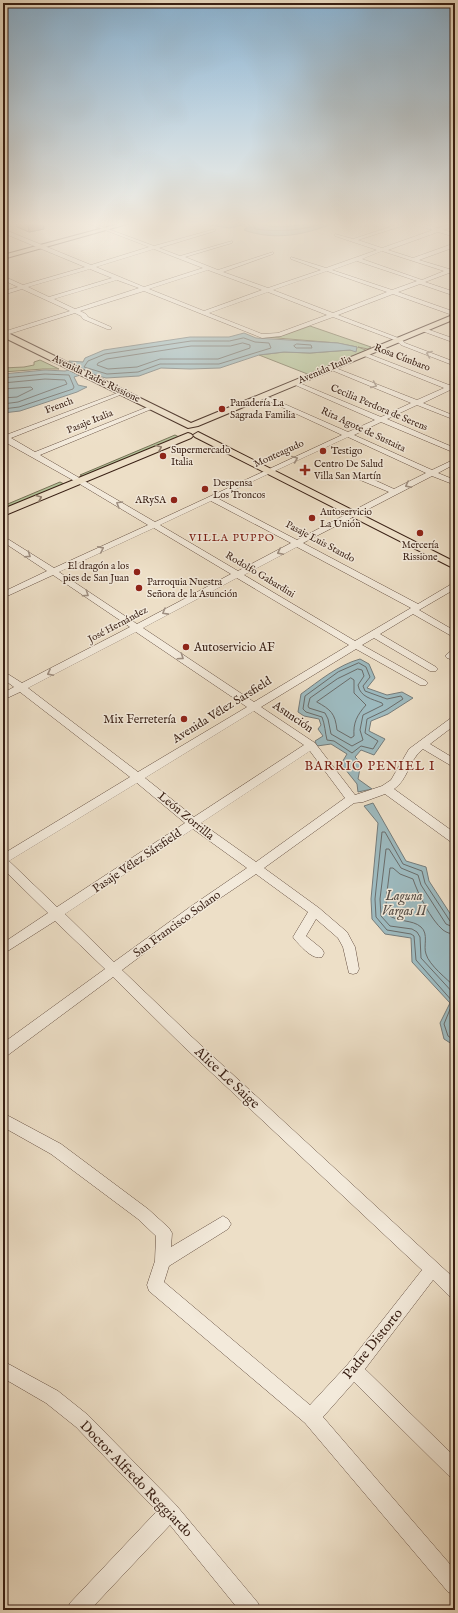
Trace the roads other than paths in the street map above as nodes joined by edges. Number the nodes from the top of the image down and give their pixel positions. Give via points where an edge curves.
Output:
1 (114, 298) edge
2 (167, 298) edge
3 (244, 298) edge
4 (289, 298) edge
5 (375, 298) edge
6 (407, 298) edge
7 (49, 299) edge
8 (74, 311) junction
9 (204, 313) junction
10 (331, 314) junction
11 (454, 318) edge
12 (109, 328) dead end
13 (427, 331) junction
14 (3, 336) edge
15 (455, 341) edge
16 (401, 342) junction
17 (368, 356) junction
18 (455, 364) edge
19 (335, 369) junction
20 (299, 384) junction
21 (453, 387) edge
22 (119, 394) junction
23 (266, 398) junction
24 (417, 402) junction
25 (149, 408) junction
26 (455, 418) edge
27 (380, 419) junction
28 (192, 430) junction
29 (349, 434) junction
30 (4, 438) edge
31 (455, 451) edge
32 (34, 455) junction
33 (455, 461) edge
34 (270, 470) junction
35 (432, 473) junction
36 (70, 475) junction
37 (356, 475) dead end
38 (81, 481) junction
39 (455, 483) edge
40 (394, 492) junction
41 (212, 498) junction
42 (3, 504) edge
43 (3, 513) edge
44 (356, 513) junction
45 (152, 524) junction
46 (3, 538) edge
47 (298, 543) junction
48 (455, 561) edge
49 (455, 566) edge
50 (53, 572) junction
51 (237, 573) junction
52 (455, 585) edge
53 (3, 595) edge
54 (414, 609) junction
55 (137, 628) junction
56 (373, 634) junction
57 (455, 635) edge
58 (355, 645) junction
59 (433, 669) dead end
60 (3, 674) edge
61 (423, 683) dead end
62 (20, 688) junction
63 (3, 697) edge
64 (254, 706) junction
65 (455, 720) edge
66 (423, 744) junction
67 (311, 745) junction
68 (455, 764) edge
69 (138, 778) junction
70 (386, 789) junction
71 (352, 799) junction
72 (193, 823) junction
73 (455, 839) edge
74 (3, 861) edge
75 (255, 869) junction
76 (315, 911) junction
77 (57, 914) junction
78 (3, 949) edge
79 (318, 952) dead end
80 (115, 969) junction
81 (353, 969) dead end
82 (3, 1050) edge
83 (3, 1120) edge
84 (223, 1224) dead end
85 (163, 1261) junction
86 (432, 1269) junction
87 (455, 1290) edge
88 (3, 1369) edge
89 (354, 1370) junction
90 (311, 1417) junction
91 (455, 1470) edge
92 (170, 1511) junction
93 (455, 1585) edge
94 (77, 1610) edge
95 (251, 1610) edge

1 - 8 street
2 - 9 street
3 - 9 street
4 - 10 street
5 - 10 street
6 - 11 street
7 - 8 street
8 - 12 street
8 - 14 street
9 - 10 street via 254,334 271,336
10 - 16 street
11 - 13 main road, Avenida Italia
13 - 15 street
13 - 16 main road, Avenida Italia
14 - 22 main road, Avenida Padre Rissione
16 - 17 main road, Avenida Italia
18 -> 16 street
17 - 19 main road, Avenida Italia
17 - 21 street, Rosa Címbaro
19 - 20 main road, Avenida Italia
19 -> 24 street
20 - 23 main road, Avenida Italia
20 - 27 street, Cecilia Perdora de Serens
21 - 24 street, Monteagudo
22 - 25 main road, Avenida Padre Rissione
22 - 30 street, French
23 - 28 main road, Avenida Italia
23 - 29 street, Rita Agote de Sustaita
24 - 26 street
24 - 27 street, Monteagudo
25 - 28 main road, Avenida Padre Rissione
25 - 32 street, Pasaje Italia
27 - 29 street, Monteagudo
27 - 31 street, Cecilia Perdora de Serens
28 - 34 main road, Avenida Padre Rissione
28 - 36 main road, Avenida Italia
38 -> 28 main road, Avenida Italia
34 -> 29 street, Monteagudo
29 - 35 street, Rita Agote de Sustaita
30 - 32 street, Rodolfo Gabardini
32 - 36 street, Rodolfo Gabardini
33 - 35 street, José Hernández
34 - 41 street, Monteagudo
34 - 44 main road, Avenida Padre Rissione
35 - 39 street, Rita Agote de Sustaita
35 -> 40 street, José Hernández
36 - 38 street, Rodolfo Gabardini
36 - 42 main road, Avenida Italia
37 - 40 street
43 -> 38 main road, Avenida Italia
45 -> 38 street, Rodolfo Gabardini
40 - 44 street, José Hernández
41 - 45 street, Monteagudo
41 - 47 street, Pasaje Luis Stando
44 - 47 street, José Hernández
44 - 48 main road, Avenida Padre Rissione
44 - 49 main road, Avenida Padre Rissione
50 -> 45 street, Monteagudo
45 - 51 street, Rodolfo Gabardini
46 -> 50 street, Asunción
47 -> 51 street, José Hernández
47 - 54 street, Pasaje Luis Stando
50 - 53 street, Monteagudo
50 -> 55 street, Asunción
51 -> 55 street, José Hernández
51 - 58 street, Rodolfo Gabardini
52 - 54 street, Avenida Vélez Sarsfield
54 - 56 street, Avenida Vélez Sarsfield
54 - 57 street, Pasaje Luis Stando
55 -> 62 street, José Hernández
55 -> 64 street, Asunción
56 - 58 street, Avenida Vélez Sarsfield
56 - 59 street
58 - 61 street, Rodolfo Gabardini
58 - 64 street, Avenida Vélez Sarsfield
60 - 62 street, León Zorrilla
62 - 63 street, José Hernández
62 - 69 street, León Zorrilla
64 - 67 street, Asunción
64 - 69 street, Avenida Vélez Sarsfield
65 - 66 street
66 - 68 street
66 - 70 street via 413,752 395,783
67 - 71 street, Asunción
67 - 72 street, Pasaje Vélez Sársfield
69 - 72 street, León Zorrilla
69 - 74 street, Avenida Vélez Sarsfield
70 - 71 street
70 - 73 street
71 - 75 street, San Francisco Solano
72 - 75 street, León Zorrilla
72 - 77 street, Pasaje Vélez Sársfield
74 - 77 street, Alice Le Saige
75 - 76 street, León Zorrilla
75 - 80 street, San Francisco Solano via 194,910
76 - 79 street via 299,937
76 - 81 street, León Zorrilla via 343,935 349,947
77 - 78 street, Pasaje Vélez Sársfield
77 - 80 street, Alice Le Saige
80 - 82 street, San Francisco Solano
80 - 86 street, Alice Le Saige via 187,1041
83 - 85 street via 56,1149 143,1214 164,1233
84 - 85 street
85 - 90 street via 155,1285
86 - 87 street, Alice Le Saige
86 - 89 street, Padre Distorto
88 - 92 street, Doctor Alfredo Reggiardo via 52,1397 82,1421
89 - 90 street, Padre Distorto
89 - 91 street
90 - 93 street
92 - 94 street
92 - 95 street, Doctor Alfredo Reggiardo

